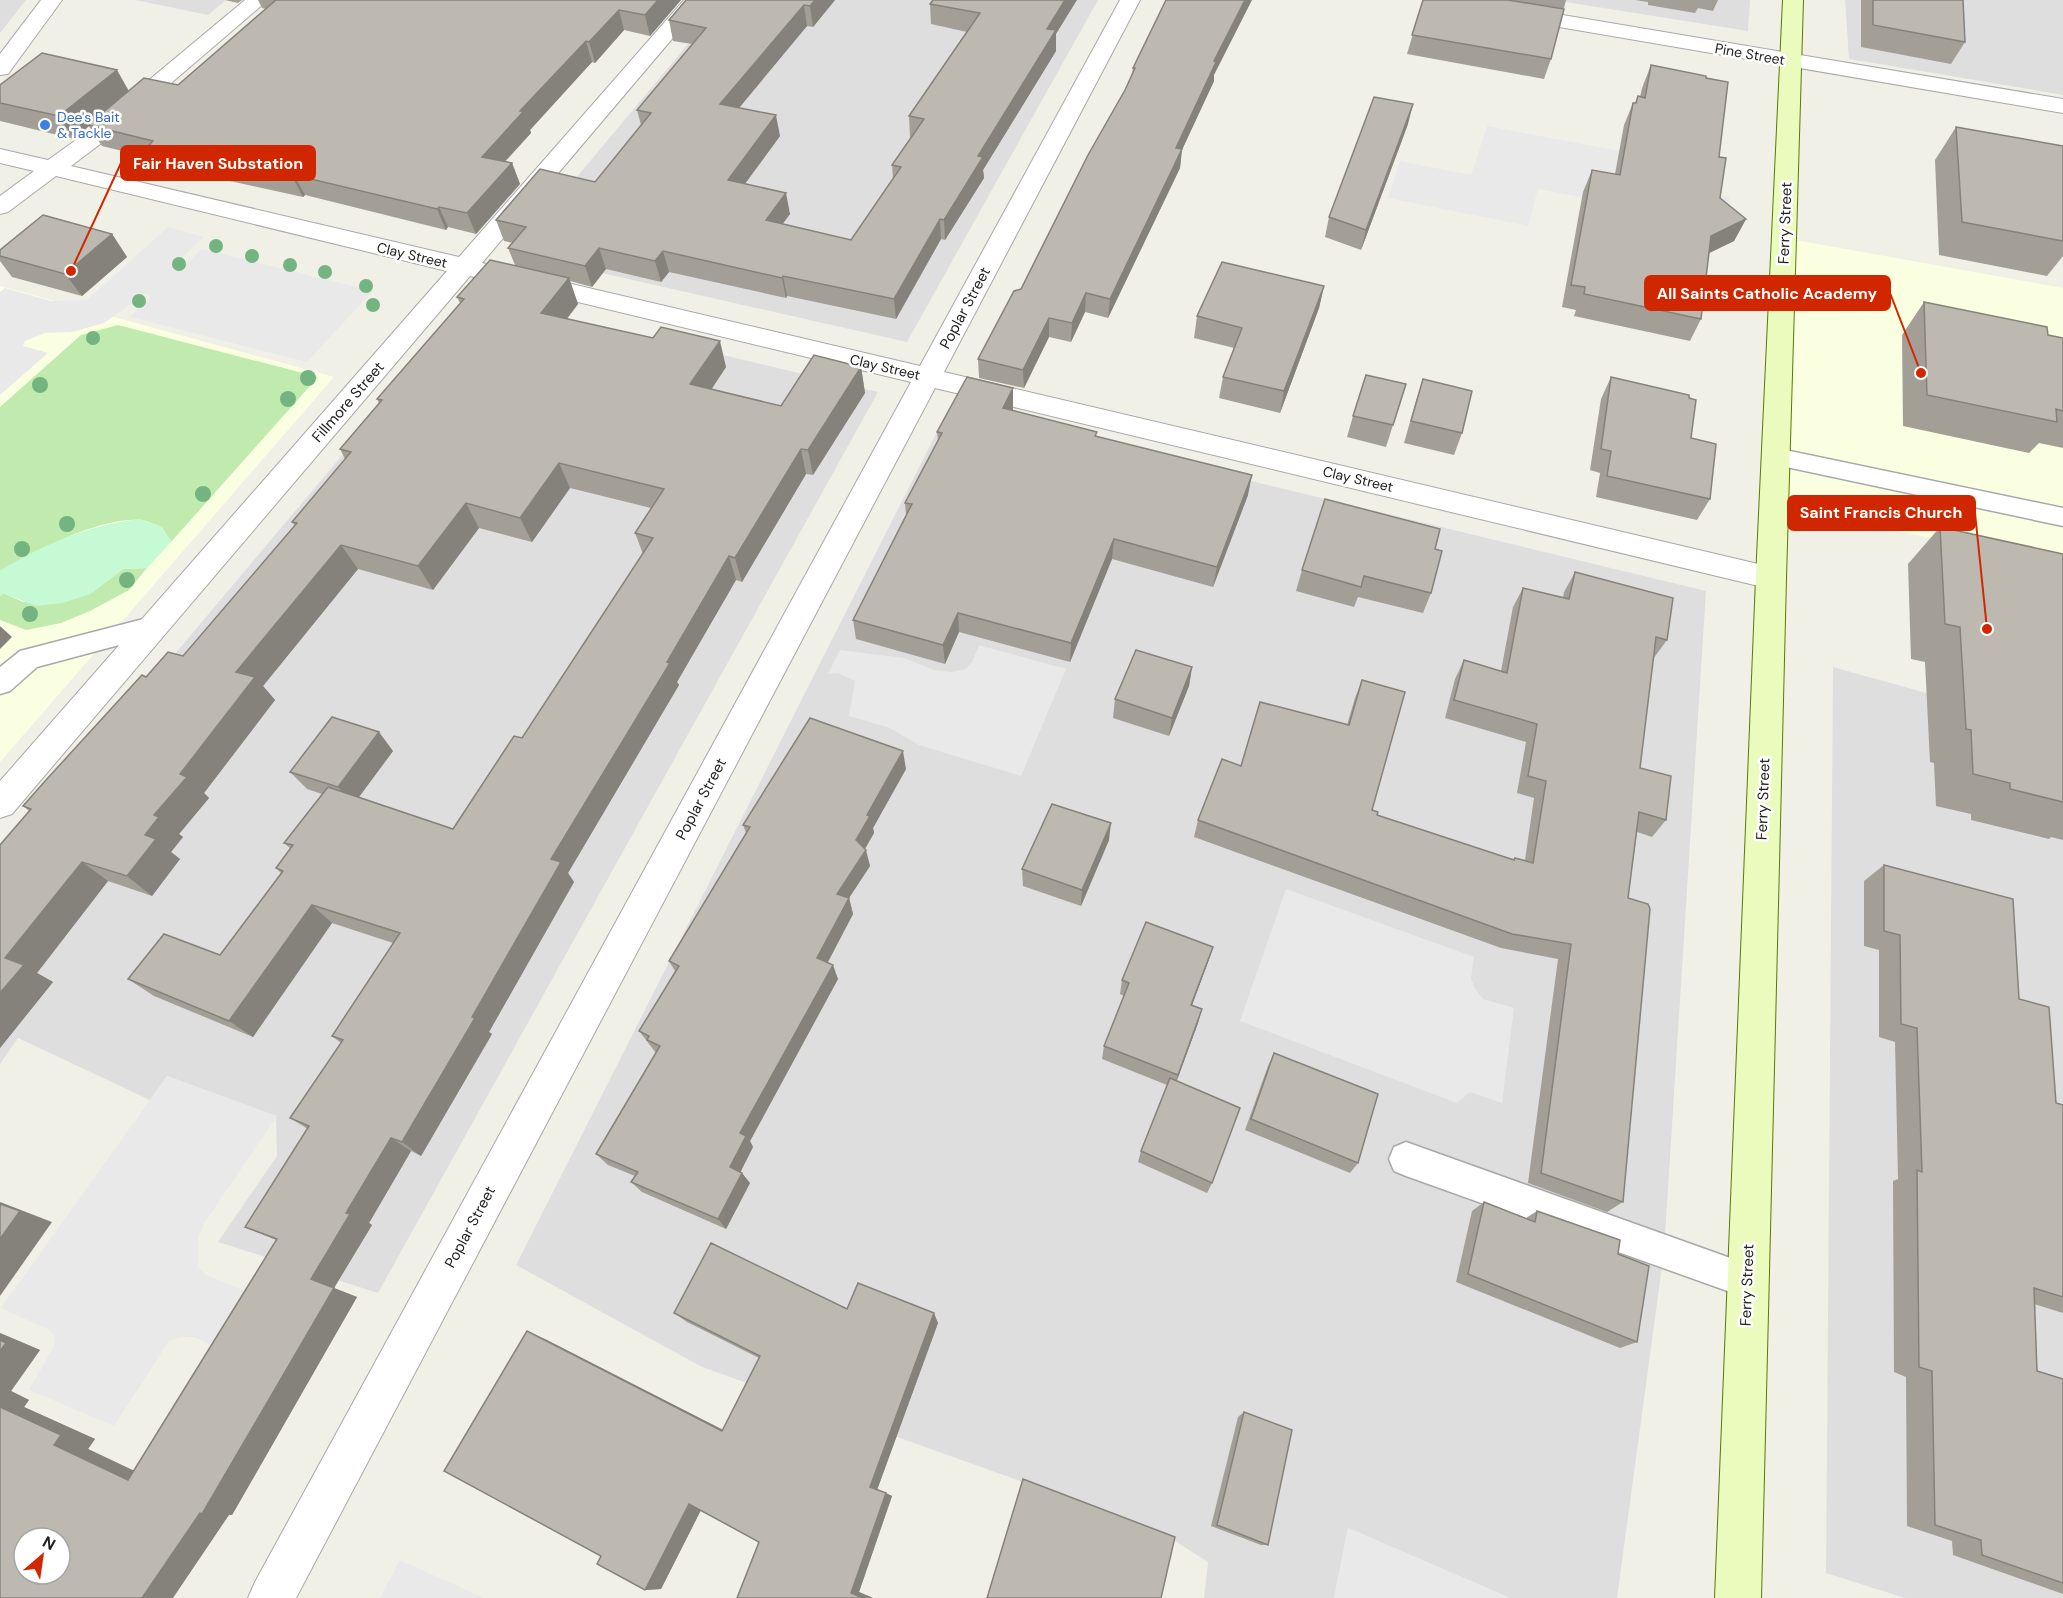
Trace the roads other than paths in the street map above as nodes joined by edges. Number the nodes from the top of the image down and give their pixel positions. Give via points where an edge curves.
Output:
1 (52, 0) edge
2 (258, 0) edge
3 (695, 0) edge
4 (1130, 0) edge
5 (1437, 0) edge
6 (1793, 0) edge
7 (1791, 61) junction
8 (0, 69) edge
9 (2063, 106) edge
10 (0, 156) edge
11 (51, 170) junction
12 (0, 207) edge
13 (463, 267) junction
14 (928, 377) junction
15 (1776, 457) junction
16 (2063, 517) edge
17 (1771, 578) junction
18 (155, 626) junction
19 (0, 683) edge
20 (0, 804) edge
21 (1406, 1159) dead end
22 (1747, 1281) junction
23 (271, 1598) edge
24 (1738, 1598) edge

1 - 8 street
2 - 11 street
3 - 13 street, Fillmore Street
4 - 14 street, Poplar Street
5 - 7 street, Pine Street
6 - 7 main road, Ferry Street
7 - 9 street, Pine Street
7 - 15 main road, Ferry Street
10 - 11 street, Clay Street
11 - 12 street
11 - 13 street, Clay Street
13 - 14 street, Clay Street
13 - 18 street, Fillmore Street
14 - 17 street, Clay Street
14 - 23 street, Poplar Street
15 - 16 lane
15 - 17 main road, Ferry Street
17 - 22 main road, Ferry Street
18 - 19 lane via 29,659
18 - 20 street, Fillmore Street
21 - 22 lane
22 - 24 main road, Ferry Street

